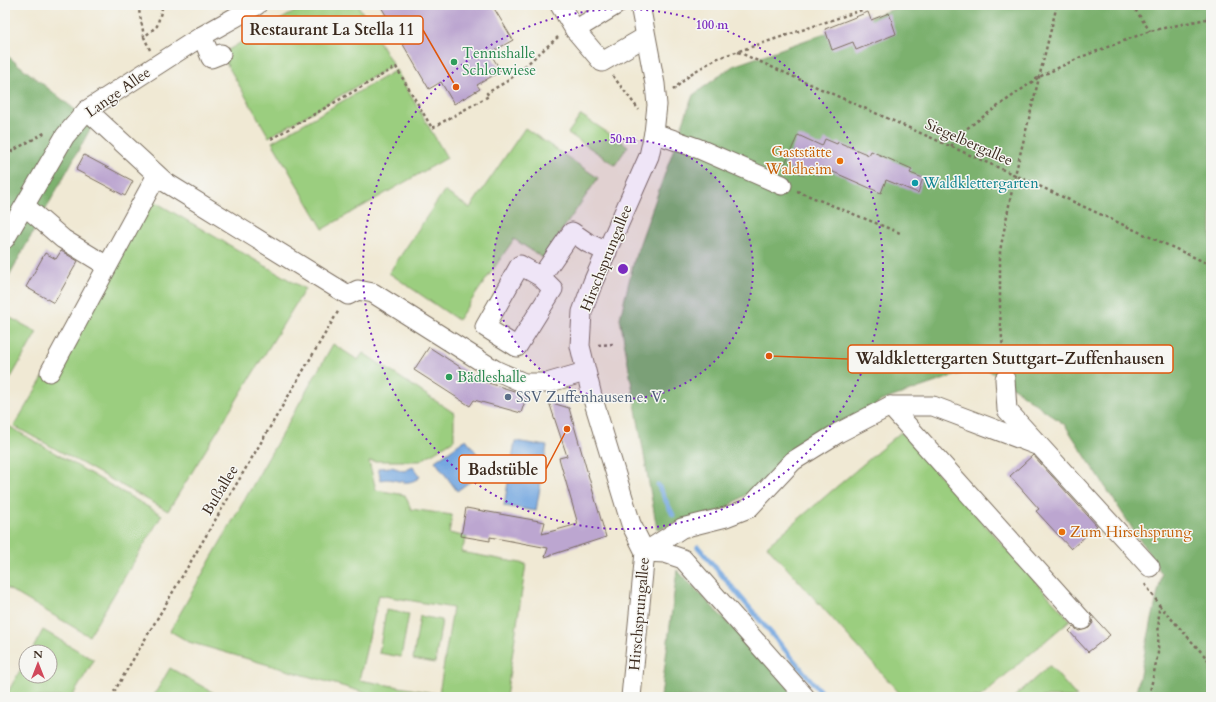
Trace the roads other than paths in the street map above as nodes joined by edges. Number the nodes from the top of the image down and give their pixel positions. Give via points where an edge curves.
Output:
1 (257, 5) edge
2 (560, 5) edge
3 (616, 5) edge
4 (640, 5) edge
5 (573, 28) junction
6 (202, 36) junction
7 (645, 37) junction
8 (221, 54) dead end
9 (87, 110) junction
10 (654, 134) junction
11 (157, 175) junction
12 (782, 185) road end
13 (25, 206) junction
14 (5, 240) edge
15 (607, 252) junction
16 (107, 266) junction
17 (541, 277) dead end
18 (50, 372) dead end
19 (585, 372) junction
20 (1006, 379) road end
21 (890, 406) junction
22 (1040, 446) junction
23 (645, 552) junction
24 (1150, 567) road end
25 (1082, 620) dead end
26 (631, 697) edge
27 (805, 697) edge

1 - 6 street, Lange Allee
2 - 5 street
3 - 5 street
4 - 7 street, Hirschsprungallee
5 - 7 street via 602,62
6 - 8 street via 211,58
6 - 9 street, Lange Allee
7 - 10 street, Hirschsprungallee via 657,105
9 - 11 street
9 - 13 street, Lange Allee via 65,136
10 - 12 street via 696,148
10 - 15 street, Hirschsprungallee via 649,156
11 - 16 street
11 - 19 street via 348,295 358,290 374,293 495,370 524,383 548,383
13 - 14 street, Lange Allee
13 - 16 street via 63,239
15 - 17 street via 572,232
15 - 19 street, Hirschsprungallee via 582,312 580,346
16 - 18 street
19 - 23 street, Hirschsprungallee via 631,524
20 - 22 street via 1007,410
21 - 22 street via 933,406
21 - 23 street via 838,433 793,461 748,508 726,517 682,528
21 - 25 street
22 - 24 street
23 - 26 street, Hirschsprungallee
23 - 27 street via 683,559

